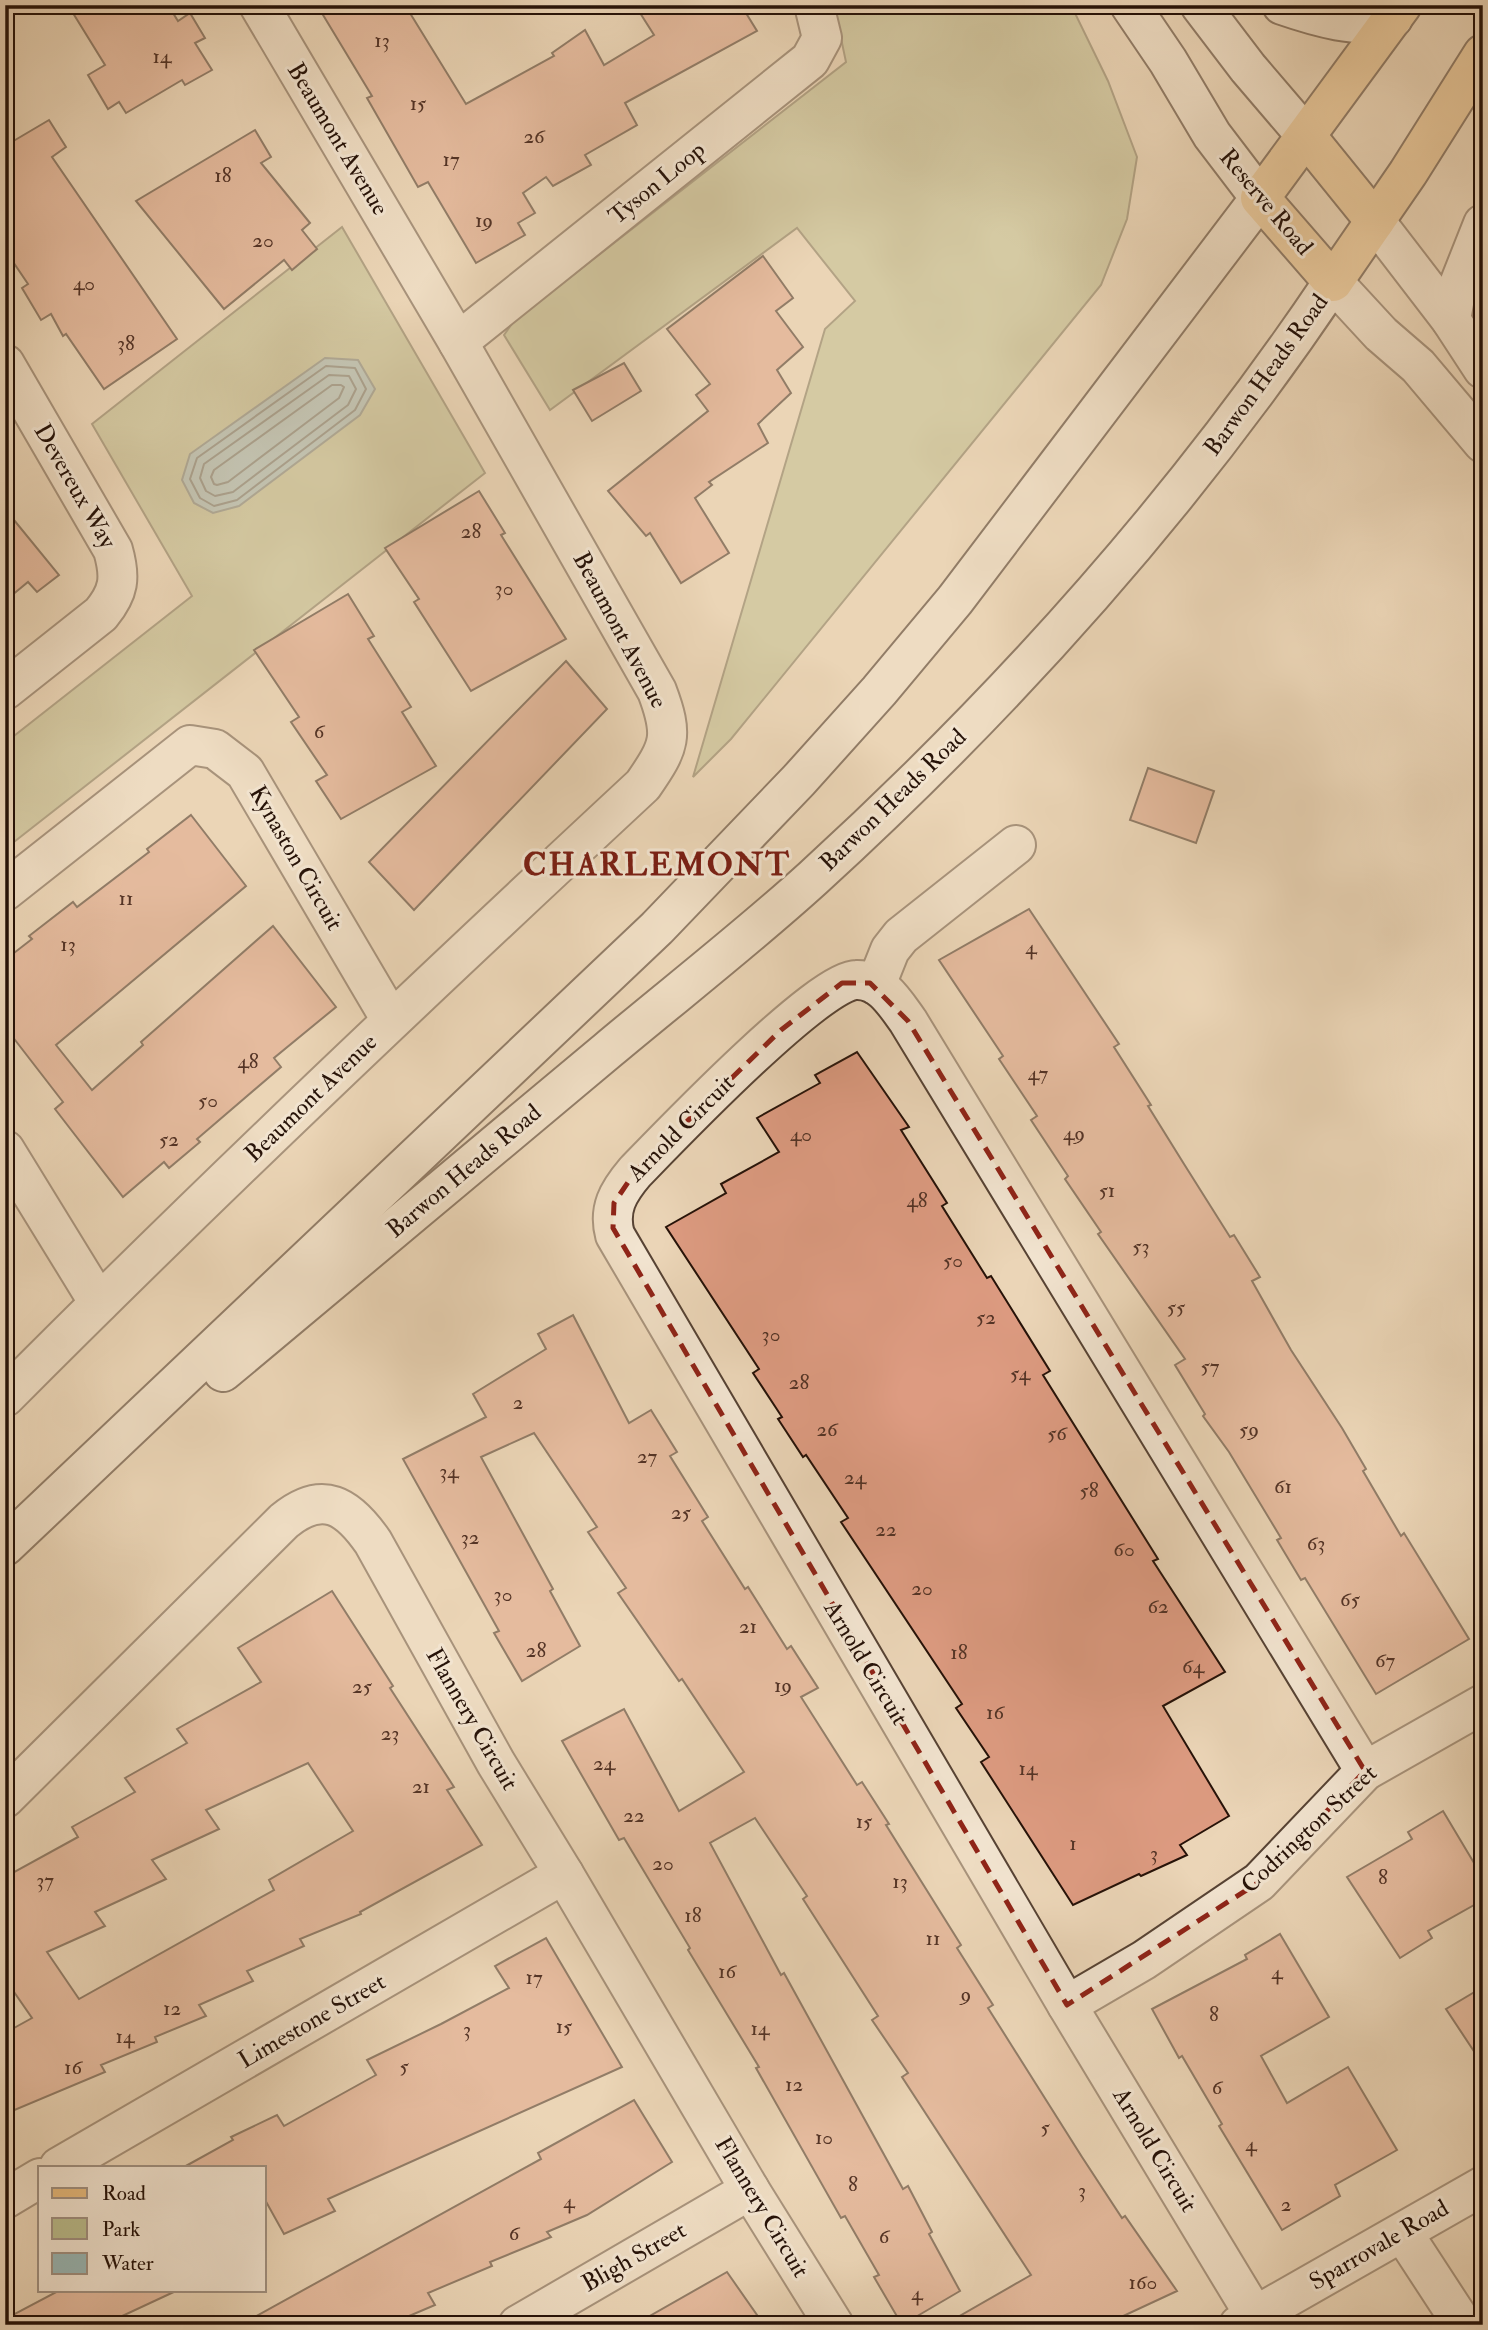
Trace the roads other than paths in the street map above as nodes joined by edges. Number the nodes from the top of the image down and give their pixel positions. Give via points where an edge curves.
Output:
1 (259, 5) edge
2 (814, 5) edge
3 (1130, 5) edge
4 (1200, 5) edge
5 (1282, 5) edge
6 (1397, 12) edge
7 (1483, 54) edge
8 (1307, 137) junction
9 (1260, 198) junction
10 (1375, 221) junction
11 (1483, 224) edge
12 (1333, 282) junction
13 (1451, 320) junction
14 (458, 342) junction
15 (5, 364) edge
16 (1483, 369) edge
17 (1483, 443) edge
18 (5, 690) edge
19 (1016, 845) dead end
20 (5, 891) edge
21 (876, 985) junction
22 (391, 1020) junction
23 (5, 1150) edge
24 (99, 1303) junction
25 (5, 1397) edge
26 (5, 1546) edge
27 (5, 1555) edge
28 (1483, 1703) edge
29 (1365, 1771) junction
30 (5, 1798) edge
31 (564, 1874) junction
32 (1068, 2005) junction
33 (61, 2166) edge
34 (38, 2179) edge
35 (1483, 2186) edge
36 (750, 2190) junction
37 (5, 2199) edge
38 (1402, 2233) junction
39 (1247, 2320) edge
40 (518, 2325) edge
41 (834, 2325) edge
42 (1463, 2325) edge

1 - 14 street, Beaumont Avenue
2 - 14 street, Tyson Loop via 822,38 810,60
3 - 9 street, Reserve Road via 1212,135
4 - 8 street
5 - 6 street via 1354,23 1374,23
6 - 8 main road, Barwon Heads Road
7 - 10 main road, Barwon Heads Road
8 - 9 main road, Barwon Heads Road
8 - 10 main road
9 - 12 main road, Reserve Road
9 - 26 street, Barwon Heads Road via 955,600 799,779 657,928
10 - 12 main road, Barwon Heads Road
10 - 13 street
11 - 13 street via 1456,292
12 - 17 street, Reserve Road via 1418,366
12 - 27 street, Barwon Heads Road via 1242,411 1120,562 959,737 812,878
13 - 16 street
14 - 22 street, Beaumont Avenue via 657,691 666,713 668,737 662,757 643,785
15 - 18 street, Devereux Way via 114,550 119,569 112,601 101,614
19 - 21 street via 901,936
20 - 22 street, Kynaston Circuit via 190,745 215,749 246,772
21 - 29 street via 913,1028
21 - 32 street, Arnold Circuit via 858,979 842,983 780,1030 635,1172 616,1199 613,1228
22 - 24 street, Beaumont Avenue
23 - 24 street
24 - 25 street, Beaumont Avenue
28 - 29 street, Codrington Street
29 - 32 street, Codrington Street via 1259,1882
30 - 31 street, Flannery Circuit via 284,1521 304,1508 334,1505 354,1516 373,1542 496,1763
31 - 33 street, Limestone Street
31 - 36 street, Flannery Circuit
32 - 39 street, Arnold Circuit
34 - 37 street
35 - 38 street, Sparrovale Road
36 - 40 street, Bligh Street
36 - 41 street, Flannery Circuit
38 - 39 street, Sparrovale Road
38 - 42 street

